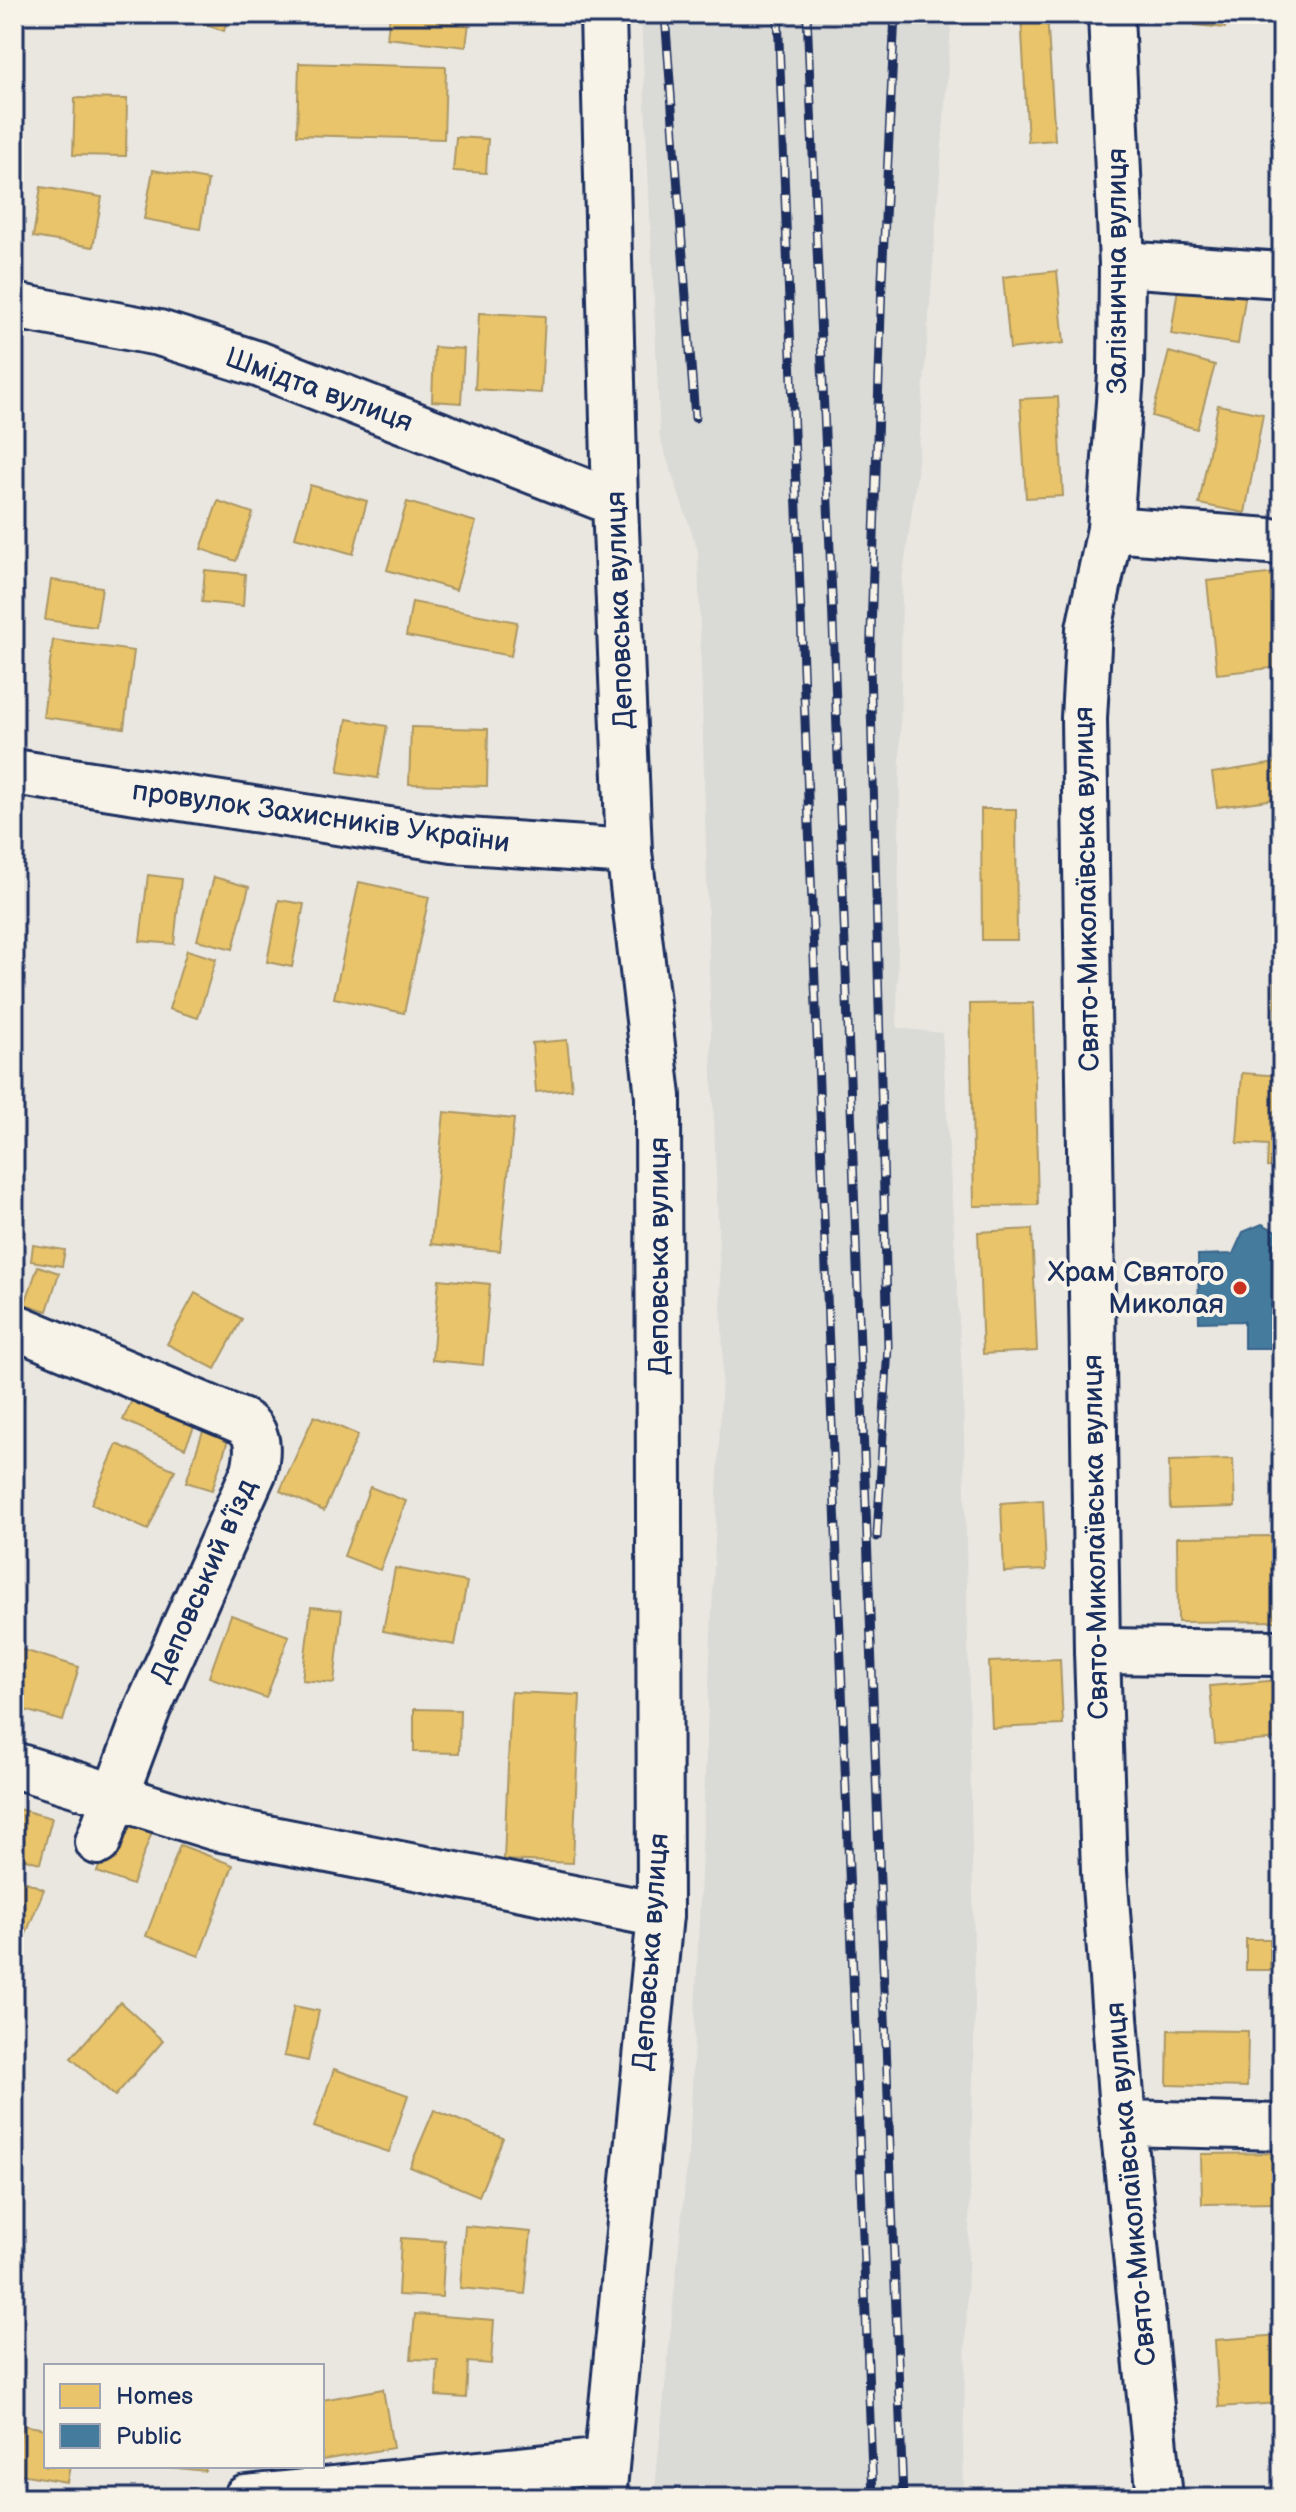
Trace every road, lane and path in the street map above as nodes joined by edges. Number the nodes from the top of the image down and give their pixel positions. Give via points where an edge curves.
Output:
1 (603, 14) edge
2 (1111, 14) edge
3 (1122, 264) junction
4 (1282, 275) edge
5 (14, 306) edge
6 (615, 503) junction
7 (1110, 529) junction
8 (1282, 542) edge
9 (14, 772) edge
10 (629, 852) junction
11 (14, 1326) edge
12 (1097, 1651) junction
13 (1282, 1653) edge
14 (14, 1765) edge
15 (116, 1795) junction
16 (98, 1842) dead end
17 (660, 1915) junction
18 (1123, 2123) junction
19 (1282, 2127) edge
20 (605, 2480) edge
21 (246, 2498) edge
22 (1160, 2498) edge

1 - 6 street, Деповська вулиця
2 - 3 street, Залізнична вулиця
3 - 4 street
3 - 7 street, Залізнична вулиця
5 - 6 street, Шмідта вулиця via 159,333 258,364
6 - 10 street, Деповська вулиця
7 - 8 street
7 - 12 street, Свято-Миколаївська вулиця via 1089,629 1084,718
9 - 10 street, провулок Захисників України via 453,840
10 - 17 street, Деповська вулиця via 658,1096
11 - 15 street, Деповський в’їзд via 241,1421 255,1436 254,1471 148,1708
12 - 13 street
12 - 18 street, Свято-Миколаївська вулиця via 1104,1872
14 - 15 street
15 - 16 street, Деповський в’їзд
15 - 17 street via 216,1828
17 - 20 street, Деповська вулиця
18 - 19 street
18 - 22 street, Свято-Миколаївська вулиця
20 - 21 street

